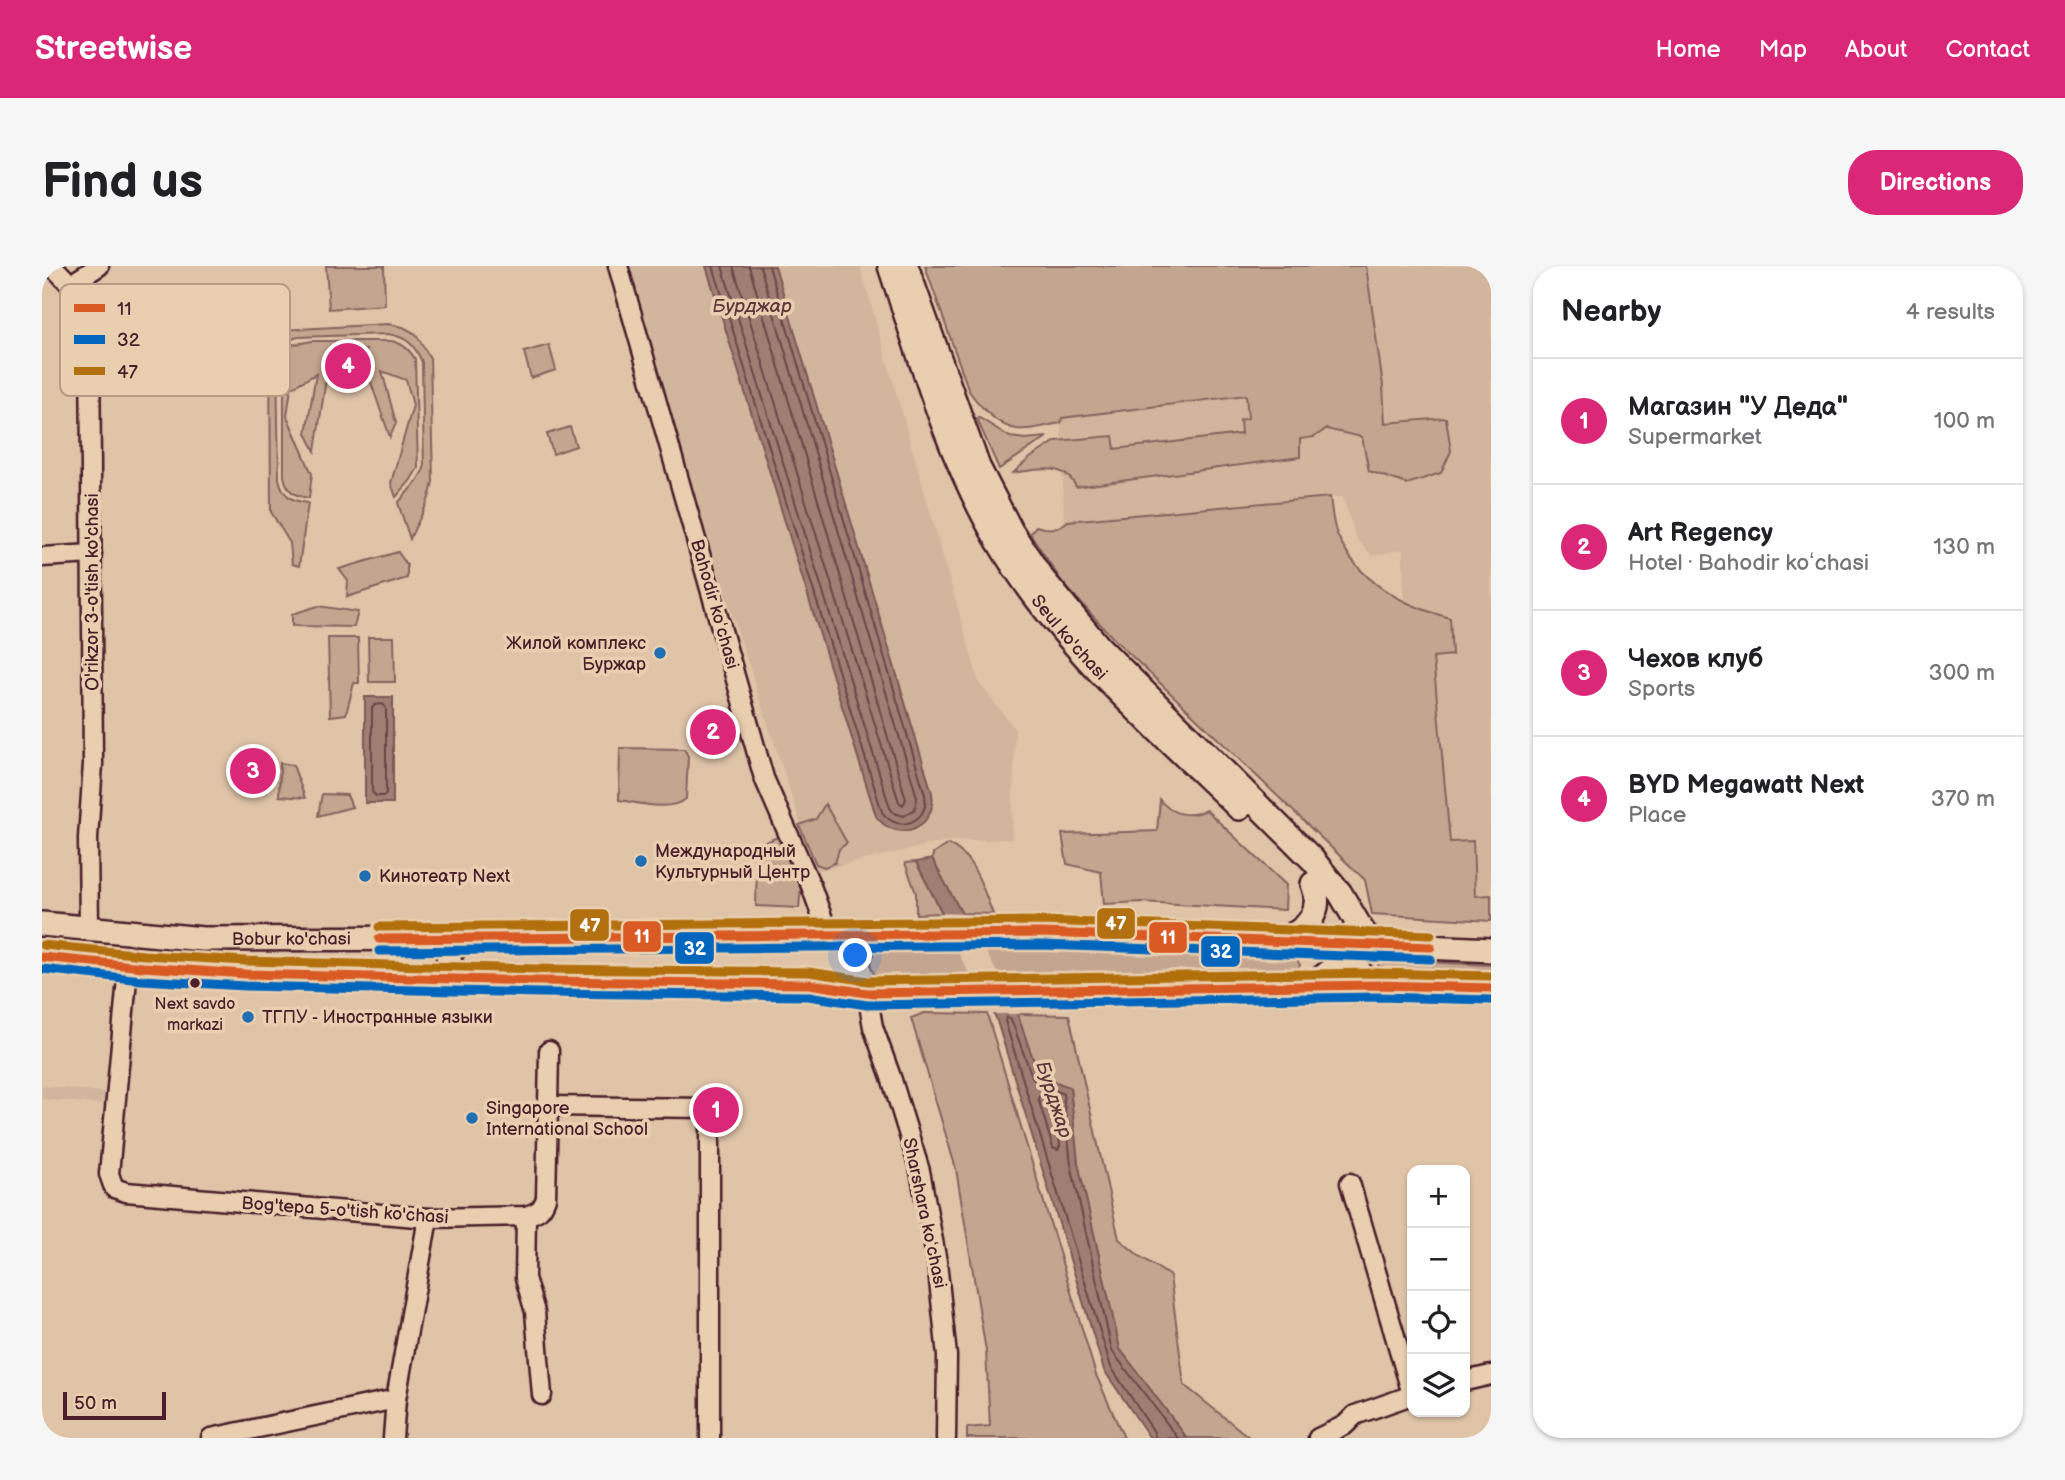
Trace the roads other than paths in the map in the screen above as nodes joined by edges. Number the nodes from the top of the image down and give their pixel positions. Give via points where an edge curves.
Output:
1 (51, 266) edge
2 (99, 266) edge
3 (618, 266) edge
4 (890, 266) edge
5 (906, 266) edge
6 (71, 284) joint
7 (91, 396) edge
8 (92, 554) junction
9 (42, 557) edge
10 (1313, 884) junction
11 (1353, 916) junction
12 (42, 924) edge
13 (89, 930) junction
14 (829, 936) junction
15 (474, 938) dead end
16 (1274, 940) junction
17 (1301, 941) junction
18 (1352, 944) junction
19 (1376, 945) junction
20 (1491, 950) edge
21 (42, 957) edge
22 (128, 968) junction
23 (472, 980) junction
24 (1378, 985) junction
25 (1303, 986) junction
26 (1491, 988) edge
27 (867, 993) junction
28 (549, 1051) dead end
29 (548, 1106) junction
30 (1350, 1183) dead end
31 (526, 1216) junction
32 (428, 1218) junction
33 (1491, 1375) edge
34 (1407, 1377) edge
35 (1470, 1380) edge
36 (542, 1395) dead end
37 (1407, 1396) edge
38 (396, 1399) junction
39 (211, 1438) edge
40 (393, 1438) edge
41 (710, 1438) edge
42 (946, 1438) edge
43 (1318, 1438) edge

1 - 6 street, O'rikzor 3-o'tish ko'chasi
2 - 6 street
3 - 14 street, Bahodir koʻchasi via 764,778
4 - 10 main road, Seul ko'chasi via 957,459 1018,573 1088,660
5 - 11 main road, Seul ko'chasi via 978,467 1041,577 1100,648 1312,859
7 - 8 street, O'rikzor 3-o'tish ko'chasi
8 - 9 street
8 - 13 street, O'rikzor 3-o'tish ko'chasi
10 - 16 main road via 1318,900 1311,920 1297,933
10 - 18 main road, Seul ko'chasi via 1338,916
11 - 18 main road, Seul ko'chasi
11 - 19 main road, Seul ko'chasi
12 - 13 main road, Bobur ko'chasi
13 - 14 main road, Bobur ko'chasi via 203,939
14 - 16 main road, Bobur ko'chasi via 1085,932
15 - 23 main road via 458,943 449,960 456,974
16 - 17 main road, Bobur ko'chasi
17 - 18 main road, Bobur ko'chasi
17 - 25 main road via 1320,953 1324,965 1319,976
18 - 19 main road, Bobur ko'chasi
18 - 24 main road, Seul ko'chasi via 1359,973
18 - 25 main road via 1334,969
19 - 20 main road, Bobur ko'chasi
21 - 22 main road, Bobur ko'chasi
22 - 23 main road, Bobur ko'chasi
22 - 32 street, Bog'tepa 5-o'tish ko'chasi via 109,1174 114,1188
23 - 27 main road, Bobur ko'chasi via 809,985
24 - 25 main road, Bobur ko'chasi
24 - 26 main road, Bobur ko'chasi
25 - 27 main road, Bobur ko'chasi
27 - 42 street, Sharshara koʻchasi via 873,1027 920,1171 937,1262 947,1356
28 - 29 street
29 - 31 street via 546,1198 538,1212
29 - 41 street via 704,1108 710,1114
30 - 34 street
31 - 32 street, Bog'tepa 5-o'tish ko'chasi
31 - 36 street via 525,1278 535,1312
32 - 38 street
33 - 35 street
37 - 43 street via 1355,1415
38 - 39 street
38 - 40 street

